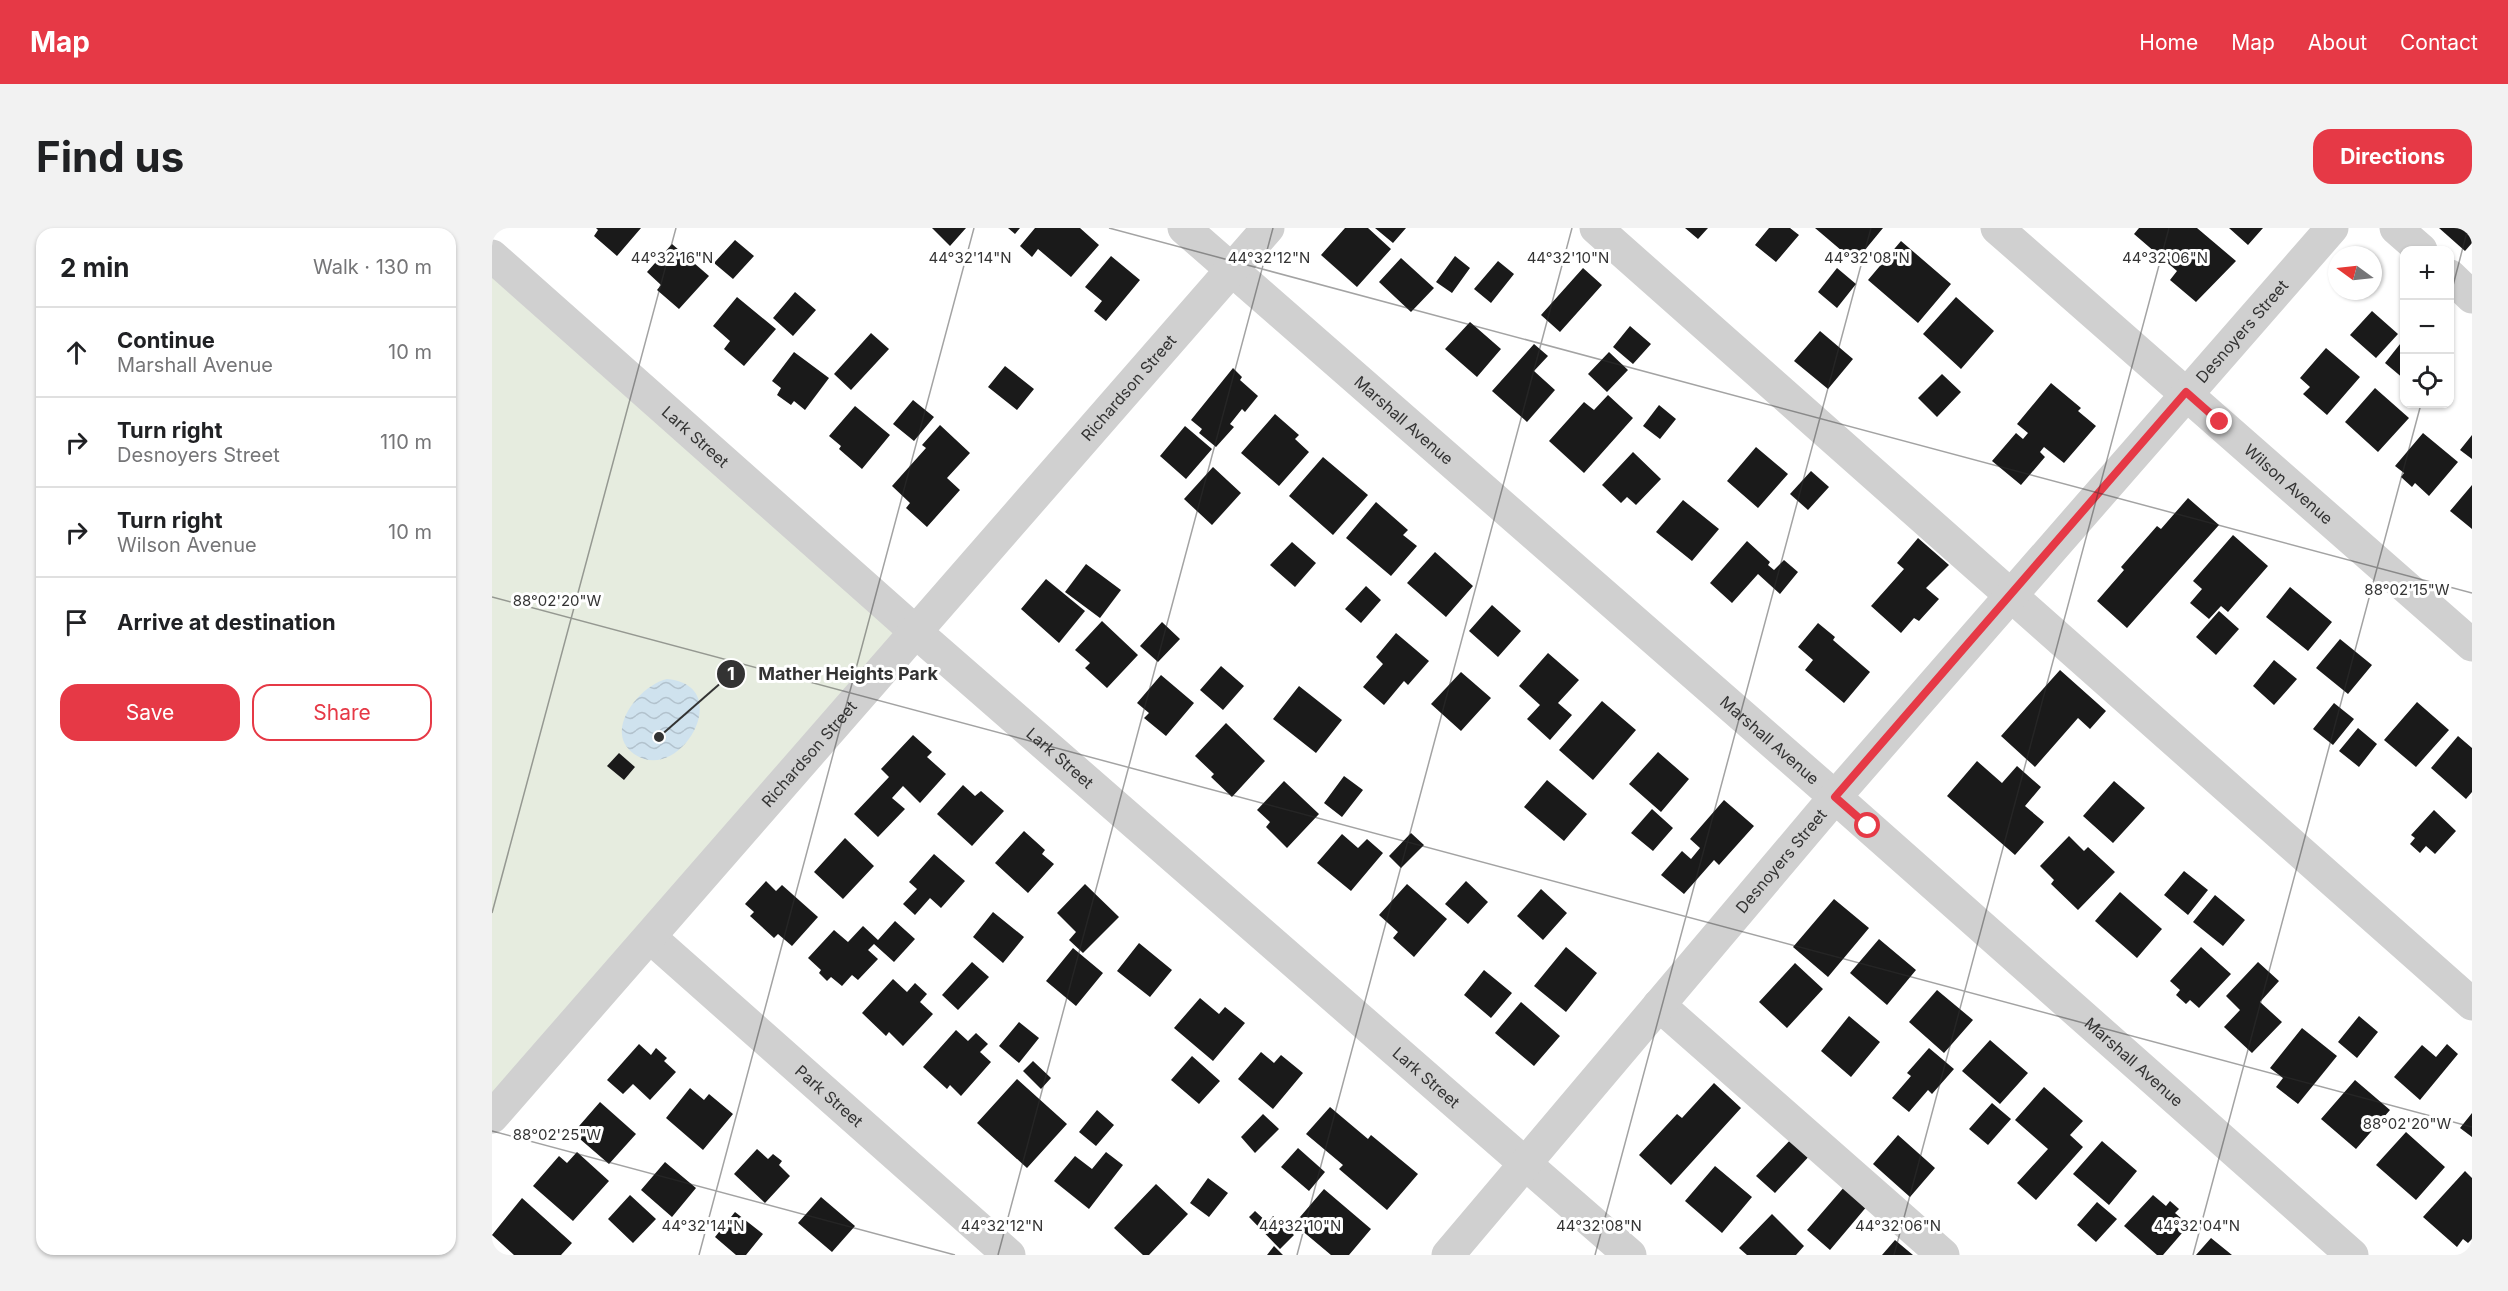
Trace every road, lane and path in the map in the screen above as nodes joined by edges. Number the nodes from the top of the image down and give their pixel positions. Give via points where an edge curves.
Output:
1 (1184, 228) edge
2 (1268, 228) edge
3 (1596, 228) edge
4 (1998, 228) edge
5 (2332, 228) edge
6 (2396, 228) edge
7 (2416, 246) edge
8 (492, 256) edge
9 (1232, 269) junction
10 (2454, 280) edge
11 (2472, 297) edge
12 (2186, 392) junction
13 (2011, 595) junction
14 (917, 633) junction
15 (2472, 645) edge
16 (1835, 797) junction
17 (651, 938) junction
18 (2472, 1004) edge
19 (1659, 1005) junction
20 (492, 1117) edge
21 (1527, 1163) junction
22 (1009, 1255) edge
23 (1448, 1255) edge
24 (1630, 1255) edge
25 (1943, 1255) edge
26 (2352, 1255) edge

1 - 9 street, Marshall Avenue
2 - 9 street, Richardson Street
3 - 13 street
4 - 12 street, Wilson Avenue
5 - 12 street, Desnoyers Street
6 - 7 street
8 - 14 street, Lark Street
9 - 14 street, Richardson Street
9 - 16 street, Marshall Avenue
10 - 11 street
12 - 13 street, Desnoyers Street
12 - 15 street, Wilson Avenue
13 - 16 street, Desnoyers Street
13 - 18 street
14 - 17 street, Richardson Street
14 - 21 street, Lark Street
16 - 19 street, Desnoyers Street
16 - 26 street, Marshall Avenue
17 - 20 street, Richardson Street
17 - 22 street, Park Street
19 - 21 street, Desnoyers Street
19 - 25 street
21 - 23 street, Desnoyers Street
21 - 24 street, Lark Street

